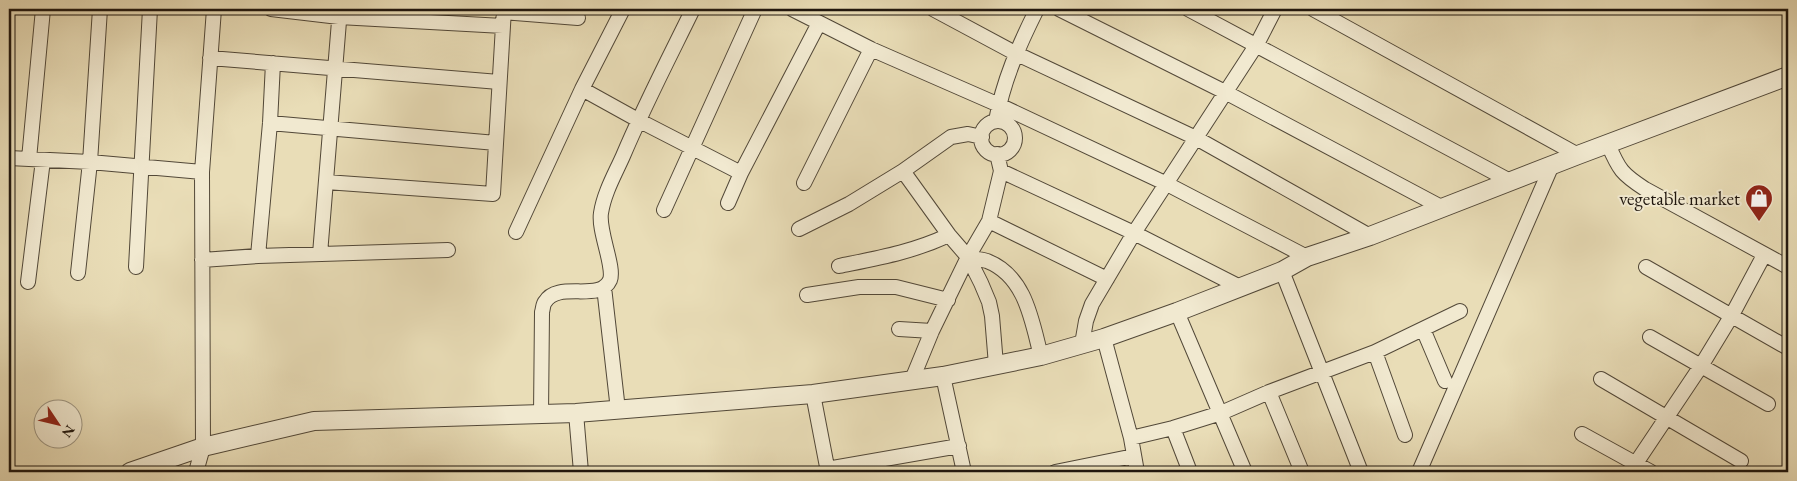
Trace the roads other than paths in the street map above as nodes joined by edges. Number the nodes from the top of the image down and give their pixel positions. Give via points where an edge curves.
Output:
1 (43, 9) edge
2 (100, 9) edge
3 (150, 9) edge
4 (214, 9) edge
5 (272, 9) edge
6 (623, 9) edge
7 (693, 9) edge
8 (755, 9) edge
9 (792, 9) edge
10 (933, 9) edge
11 (1037, 9) edge
12 (1059, 9) edge
13 (1188, 9) edge
14 (1275, 9) edge
15 (1313, 9) edge
16 (339, 13) edge
17 (503, 16) edge
18 (578, 18) dead end
19 (819, 23) junction
20 (1257, 44) junction
21 (871, 50) junction
22 (1015, 53) junction
23 (210, 58) junction
24 (273, 63) junction
25 (335, 68) junction
26 (1788, 76) edge
27 (499, 82) junction
28 (582, 89) junction
29 (1224, 92) junction
30 (999, 105) junction
31 (638, 120) junction
32 (996, 121) junction
33 (270, 123) junction
34 (330, 129) junction
35 (982, 137) junction
36 (1196, 138) junction
37 (496, 143) junction
38 (1608, 144) junction
39 (691, 148) junction
40 (997, 154) junction
41 (1578, 155) junction
42 (9, 158) edge
43 (36, 160) junction
44 (90, 162) junction
45 (1552, 165) junction
46 (142, 167) junction
47 (903, 171) junction
48 (1001, 171) junction
49 (202, 172) junction
50 (741, 173) junction
51 (1510, 181) junction
52 (326, 182) junction
53 (804, 183) dead end
54 (1167, 184) junction
55 (728, 203) dead end
56 (1443, 208) junction
57 (664, 210) dead end
58 (989, 222) junction
59 (799, 229) dead end
60 (516, 232) dead end
61 (1134, 233) junction
62 (949, 234) junction
63 (1370, 236) junction
64 (448, 250) dead end
65 (320, 254) junction
66 (1764, 255) junction
67 (258, 256) junction
68 (968, 257) junction
69 (1307, 257) junction
70 (202, 260) junction
71 (839, 266) dead end
72 (136, 267) dead end
73 (1646, 267) dead end
74 (1788, 268) edge
75 (1282, 271) junction
76 (78, 273) dead end
77 (1108, 279) junction
78 (28, 282) dead end
79 (604, 287) junction
80 (1240, 287) junction
81 (806, 295) dead end
82 (948, 300) junction
83 (1460, 311) dead end
84 (1177, 312) junction
85 (1732, 314) junction
86 (1423, 329) junction
87 (899, 330) dead end
88 (932, 331) junction
89 (1650, 336) dead end
90 (1104, 338) junction
91 (1082, 344) junction
92 (1788, 348) edge
93 (1375, 352) junction
94 (1041, 356) junction
95 (996, 365) junction
96 (1701, 366) junction
97 (1323, 373) junction
98 (943, 376) junction
99 (1601, 379) dead end
100 (1445, 381) dead end
101 (911, 382) junction
102 (1269, 392) junction
103 (813, 394) junction
104 (1768, 404) dead end
105 (618, 410) junction
106 (576, 413) junction
107 (1221, 413) junction
108 (541, 414) junction
109 (1668, 417) junction
110 (1173, 428) junction
111 (1405, 434) dead end
112 (1582, 434) dead end
113 (1131, 438) junction
114 (959, 446) junction
115 (203, 447) junction
116 (1134, 456) junction
117 (1741, 461) dead end
118 (1632, 468) edge
119 (828, 470) edge
120 (130, 472) edge
121 (196, 472) edge
122 (580, 472) edge
123 (964, 472) edge
124 (1055, 472) edge
125 (1138, 472) edge
126 (1190, 472) edge
127 (1245, 472) edge
128 (1302, 472) edge
129 (1360, 472) edge
130 (1419, 472) edge
131 (1651, 472) edge

1 - 43 street
2 - 44 street
3 - 46 street
4 - 23 street
5 - 16 street
6 - 28 street
7 - 31 street
8 - 39 street
9 - 19 street
10 - 22 street
11 - 22 street
12 - 29 street
13 - 20 street
14 - 20 street
15 - 41 street
16 - 17 street
16 - 25 street
17 - 18 street
17 - 27 street
19 - 21 street
19 - 50 street
20 - 29 street
20 - 51 street
21 - 30 street
21 - 53 street
22 - 30 street
22 - 36 street
23 - 24 street
23 - 49 street
24 - 25 street
24 - 33 street
25 - 27 street
25 - 34 street
26 - 38 street
27 - 37 street
28 - 31 street
28 - 60 street
29 - 36 street
29 - 56 street
30 - 32 street
30 - 54 street
31 - 39 street
31 - 79 street via 601,214 611,273 610,281
32 - 35 street via 986,126
32 - 40 street via 1012,127 1015,138 1007,152
33 - 34 street
33 - 67 street
34 - 37 street
34 - 52 street
35 - 40 street via 984,147
35 - 47 street via 968,134 951,138
36 - 54 street
36 - 63 street
37 - 52 street via 493,194
38 - 41 street
38 - 66 street via 1617,166 1628,178
39 - 50 street
39 - 57 street
40 - 48 street
41 - 45 street
42 - 43 street
43 - 44 street
43 - 78 street
44 - 46 street
44 - 76 street
45 - 51 street
45 - 130 street
46 - 49 street
46 - 72 street
47 - 59 street via 849,204
47 - 62 street
48 - 58 street
48 - 61 street
49 - 70 street
50 - 55 street
51 - 56 street
52 - 65 street
54 - 61 street
54 - 69 street
56 - 63 street
58 - 68 street
58 - 77 street
61 - 77 street
61 - 80 street
62 - 68 street
62 - 71 street via 926,246 902,253
63 - 69 street
64 - 65 street
65 - 67 street
66 - 74 street
66 - 85 street
67 - 70 street
68 - 82 street
68 - 94 street via 987,261 1003,270 1016,284 1027,304
68 - 95 street via 989,302
69 - 75 street
70 - 115 street
73 - 85 street
75 - 80 street
75 - 97 street
77 - 91 street via 1092,304
79 - 105 street
79 - 108 street via 596,291 560,292 545,301 542,312
80 - 84 street
81 - 82 street via 859,287 896,286
82 - 88 street
83 - 86 street
84 - 90 street
84 - 107 street
85 - 92 street
85 - 96 street
86 - 93 street
86 - 100 street
87 - 88 street
88 - 101 street
89 - 96 street
90 - 91 street
90 - 113 street
91 - 94 street
93 - 97 street
93 - 111 street
94 - 95 street
95 - 98 street
96 - 104 street
96 - 109 street
97 - 102 street
97 - 129 street
98 - 101 street
98 - 114 street
99 - 109 street
101 - 103 street
102 - 107 street
102 - 128 street
103 - 105 street
103 - 119 street
105 - 106 street
106 - 108 street
106 - 122 street
107 - 110 street
107 - 127 street
108 - 115 street via 314,421
109 - 117 street
109 - 118 street
110 - 113 street
110 - 126 street
112 - 118 street
113 - 116 street
114 - 119 street
114 - 123 street
115 - 120 street
115 - 121 street
116 - 124 street
116 - 125 street
118 - 131 street

